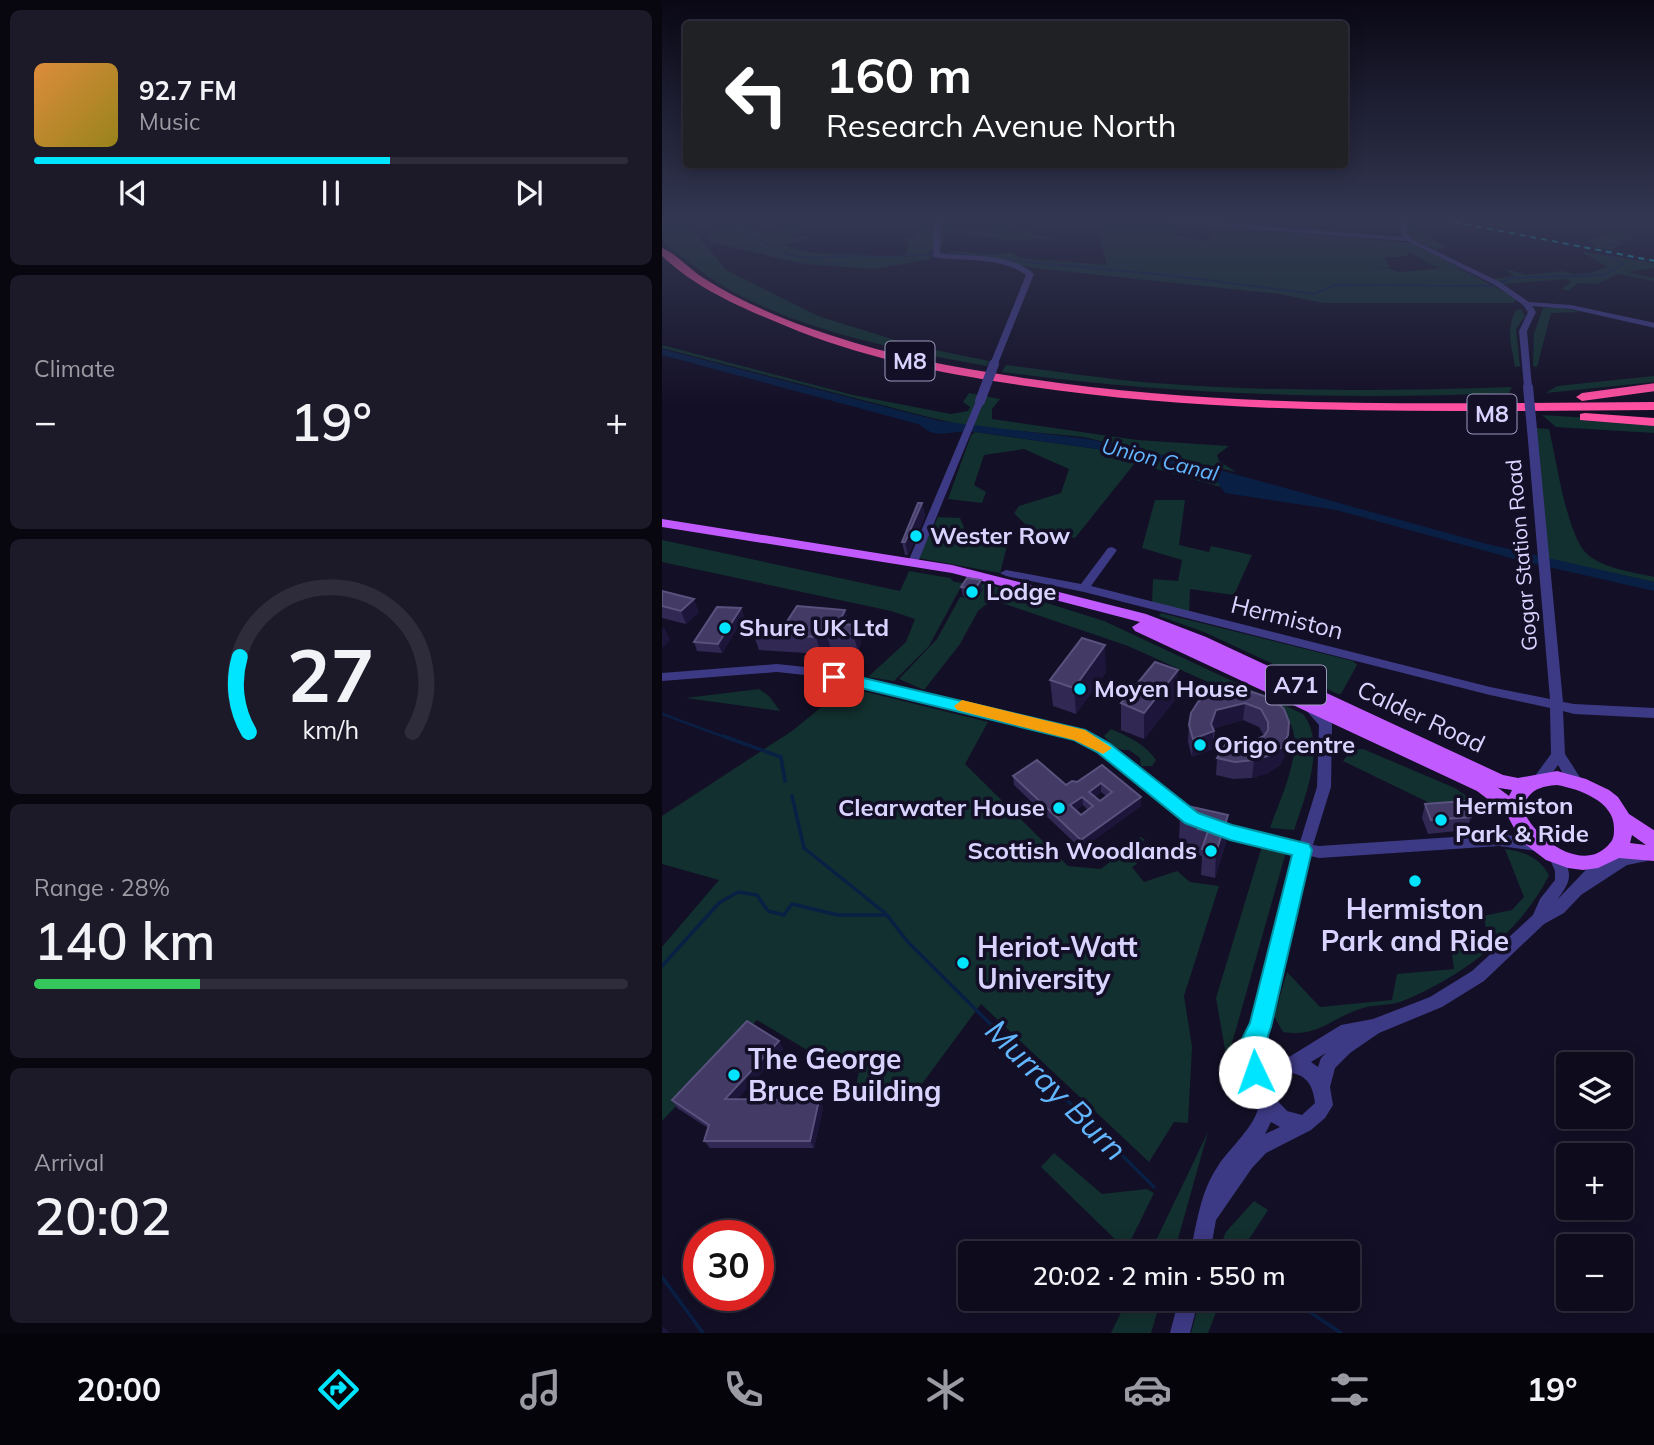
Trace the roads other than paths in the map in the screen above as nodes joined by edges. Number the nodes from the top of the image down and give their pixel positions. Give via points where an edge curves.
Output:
1 (689, 282) edge
2 (705, 282) edge
3 (1024, 282) edge
4 (1495, 282) edge
5 (1530, 304) junction
6 (1654, 326) edge
7 (994, 365) joint
8 (1654, 387) edge
9 (980, 401) joint
10 (1288, 404) junction
11 (1654, 409) edge
12 (1330, 412) junction
13 (1654, 422) edge
14 (662, 523) edge
15 (1112, 550) dead end
16 (913, 562) junction
17 (1006, 573) dead end
18 (1084, 588) junction
19 (1053, 593) junction
20 (662, 677) edge
21 (1279, 690) junction
22 (1557, 705) junction
23 (1654, 713) edge
24 (1559, 755) junction
25 (1537, 781) junction
26 (1576, 782) junction
27 (1516, 817) junction
28 (1621, 818) junction
29 (1498, 840) junction
30 (1654, 841) edge
31 (1537, 845) junction
32 (1303, 850) junction
33 (1612, 853) junction
34 (1654, 853) edge
35 (1555, 855) junction
36 (1654, 858) edge
37 (1579, 889) junction
38 (1539, 919) junction
39 (1260, 1027) junction
40 (1373, 1027) junction
41 (1287, 1066) junction
42 (1322, 1084) junction
43 (1266, 1098) junction
44 (1301, 1123) junction
45 (1210, 1213) junction
46 (1203, 1241) edge
47 (1186, 1311) edge
48 (1180, 1333) edge

1 - 12 highway, M8 via 780,328 941,375 1095,399
2 - 10 highway, M8 via 793,326 951,370 1181,400
3 - 7 street
4 - 5 street
5 - 6 street via 1571,307
5 - 22 street, Gogar Station Road, bridge via 1532,312 1523,331
7 - 9 street, bridge
8 - 10 highway, M8 via 1562,398
9 - 16 street
10 - 11 highway, M8
11 - 12 highway, M8
12 - 13 highway, M8 via 1542,415
14 - 16 main road, Calder Road / A71
15 - 18 street
16 - 19 main road, Calder Road / A71
17 - 18 street, Hermiston
18 - 22 street, Hermiston
19 - 21 main road, Calder Road / A71
19 - 25 main road, Calder Road / A71 via 1171,627 1499,781 1518,785
20 - 32 street via 778,668 806,671 1079,735 1103,747 1192,818
21 - 27 main road, Calder Road / A71 via 1483,786
21 - 32 street via 1317,713 1326,724 1324,787
22 - 23 street, Hermiston
22 - 24 street, Gogar Station Road
24 - 25 street
24 - 26 street, Gogar Station Road
25 - 26 main road via 1557,778
25 - 27 main road via 1519,793
26 - 28 main road via 1604,796
27 - 29 street
27 - 31 main road
28 - 30 main road
28 - 33 main road via 1622,841
29 - 31 street
29 - 32 street
31 - 35 main road
32 - 39 street
33 - 34 main road
33 - 35 main road via 1584,861
33 - 37 street via 1587,875
35 - 38 street via 1562,882
36 - 37 street via 1624,859
37 - 38 street
38 - 40 street via 1496,962 1459,989
39 - 41 street via 1262,1051
39 - 43 street via 1253,1039 1252,1060
40 - 41 street via 1347,1031
40 - 42 street via 1329,1060
41 - 42 street via 1310,1069
41 - 43 street via 1268,1079
42 - 44 street via 1322,1109
43 - 44 street via 1284,1120
43 - 45 street via 1260,1127 1216,1186
44 - 45 street via 1252,1154
45 - 46 street
47 - 48 street

